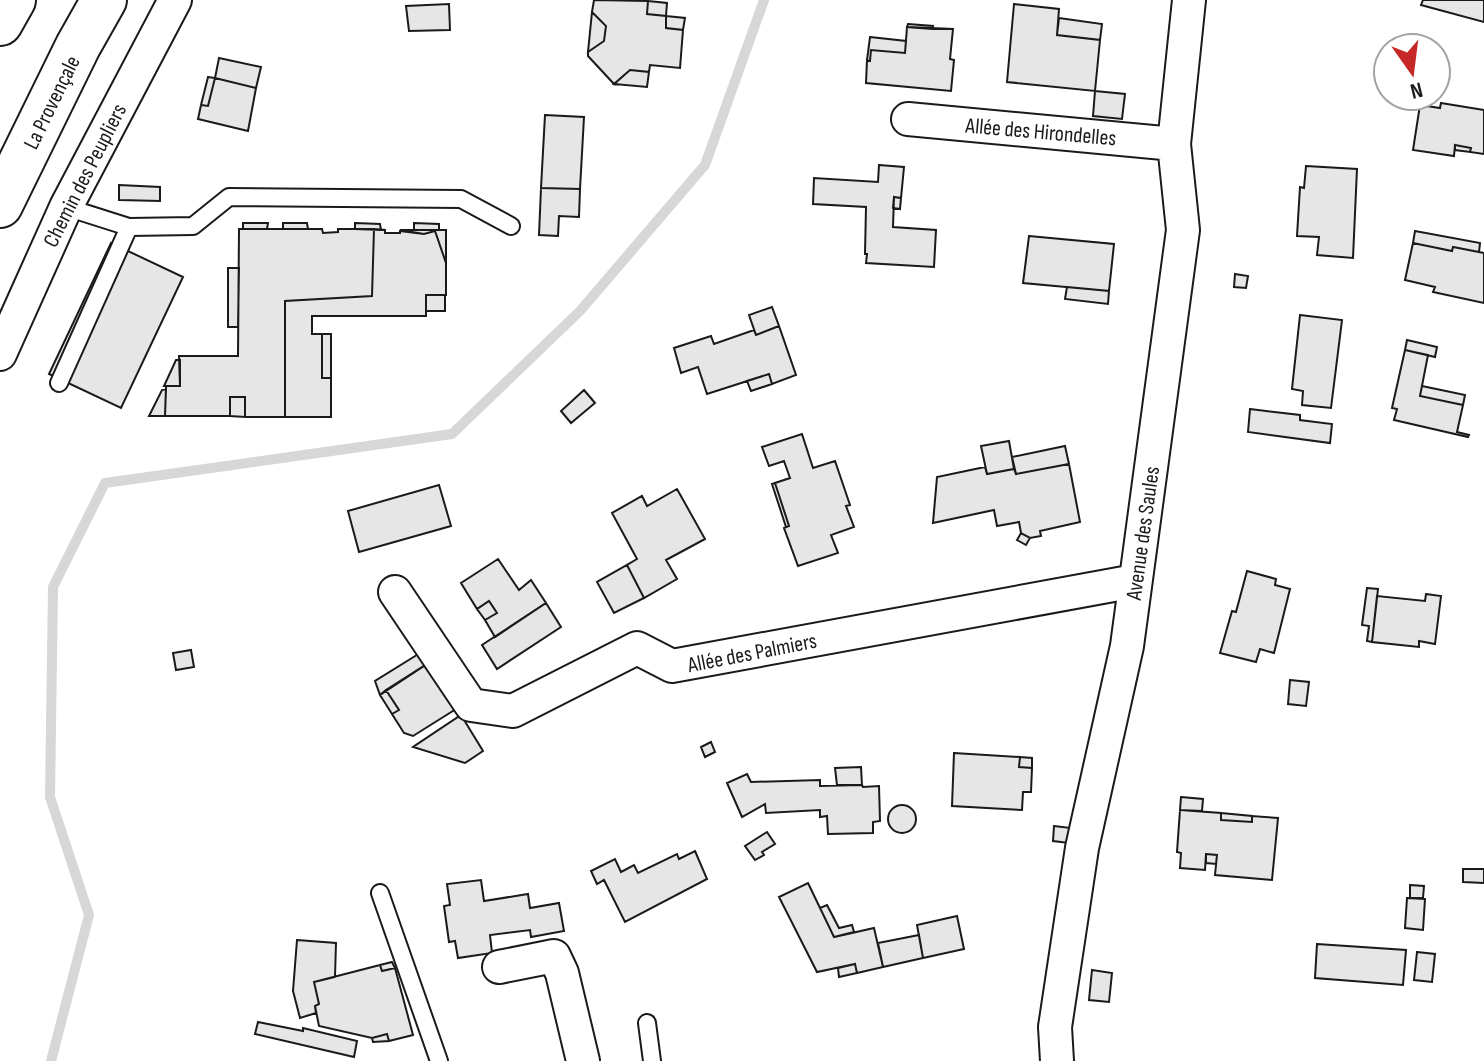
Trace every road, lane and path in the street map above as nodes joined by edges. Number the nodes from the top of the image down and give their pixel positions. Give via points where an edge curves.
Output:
1 (13, 0) edge
2 (104, 0) edge
3 (175, 0) edge
4 (1189, 0) edge
5 (0, 23) edge
6 (908, 119) dead end
7 (1174, 144) junction
8 (0, 205) edge
9 (66, 207) junction
10 (511, 226) dead end
11 (129, 227) junction
12 (0, 354) edge
13 (59, 383) dead end
14 (1135, 581) junction
15 (395, 592) dead end
16 (380, 893) dead end
17 (499, 967) dead end
18 (647, 1023) dead end
19 (439, 1061) edge
20 (583, 1061) edge
21 (652, 1061) edge
22 (1057, 1061) edge

1 - 5 highway
2 - 8 highway, La Provençale
3 - 9 street, Chemin des Peupliers
4 - 7 street, Avenue des Saules
6 - 7 street, Allée des Hirondelles
7 - 14 street, Avenue des Saules via 1183,230
9 - 11 lane
9 - 12 street, Chemin des Peupliers
10 - 11 lane via 461,199 229,197 193,226
11 - 13 lane
14 - 15 street, Allée des Palmiers via 672,666 637,648 513,711 471,705
14 - 22 street, Avenue des Saules via 1127,646 1082,848 1055,1027
16 - 19 lane
17 - 20 street via 554,956
18 - 21 lane

